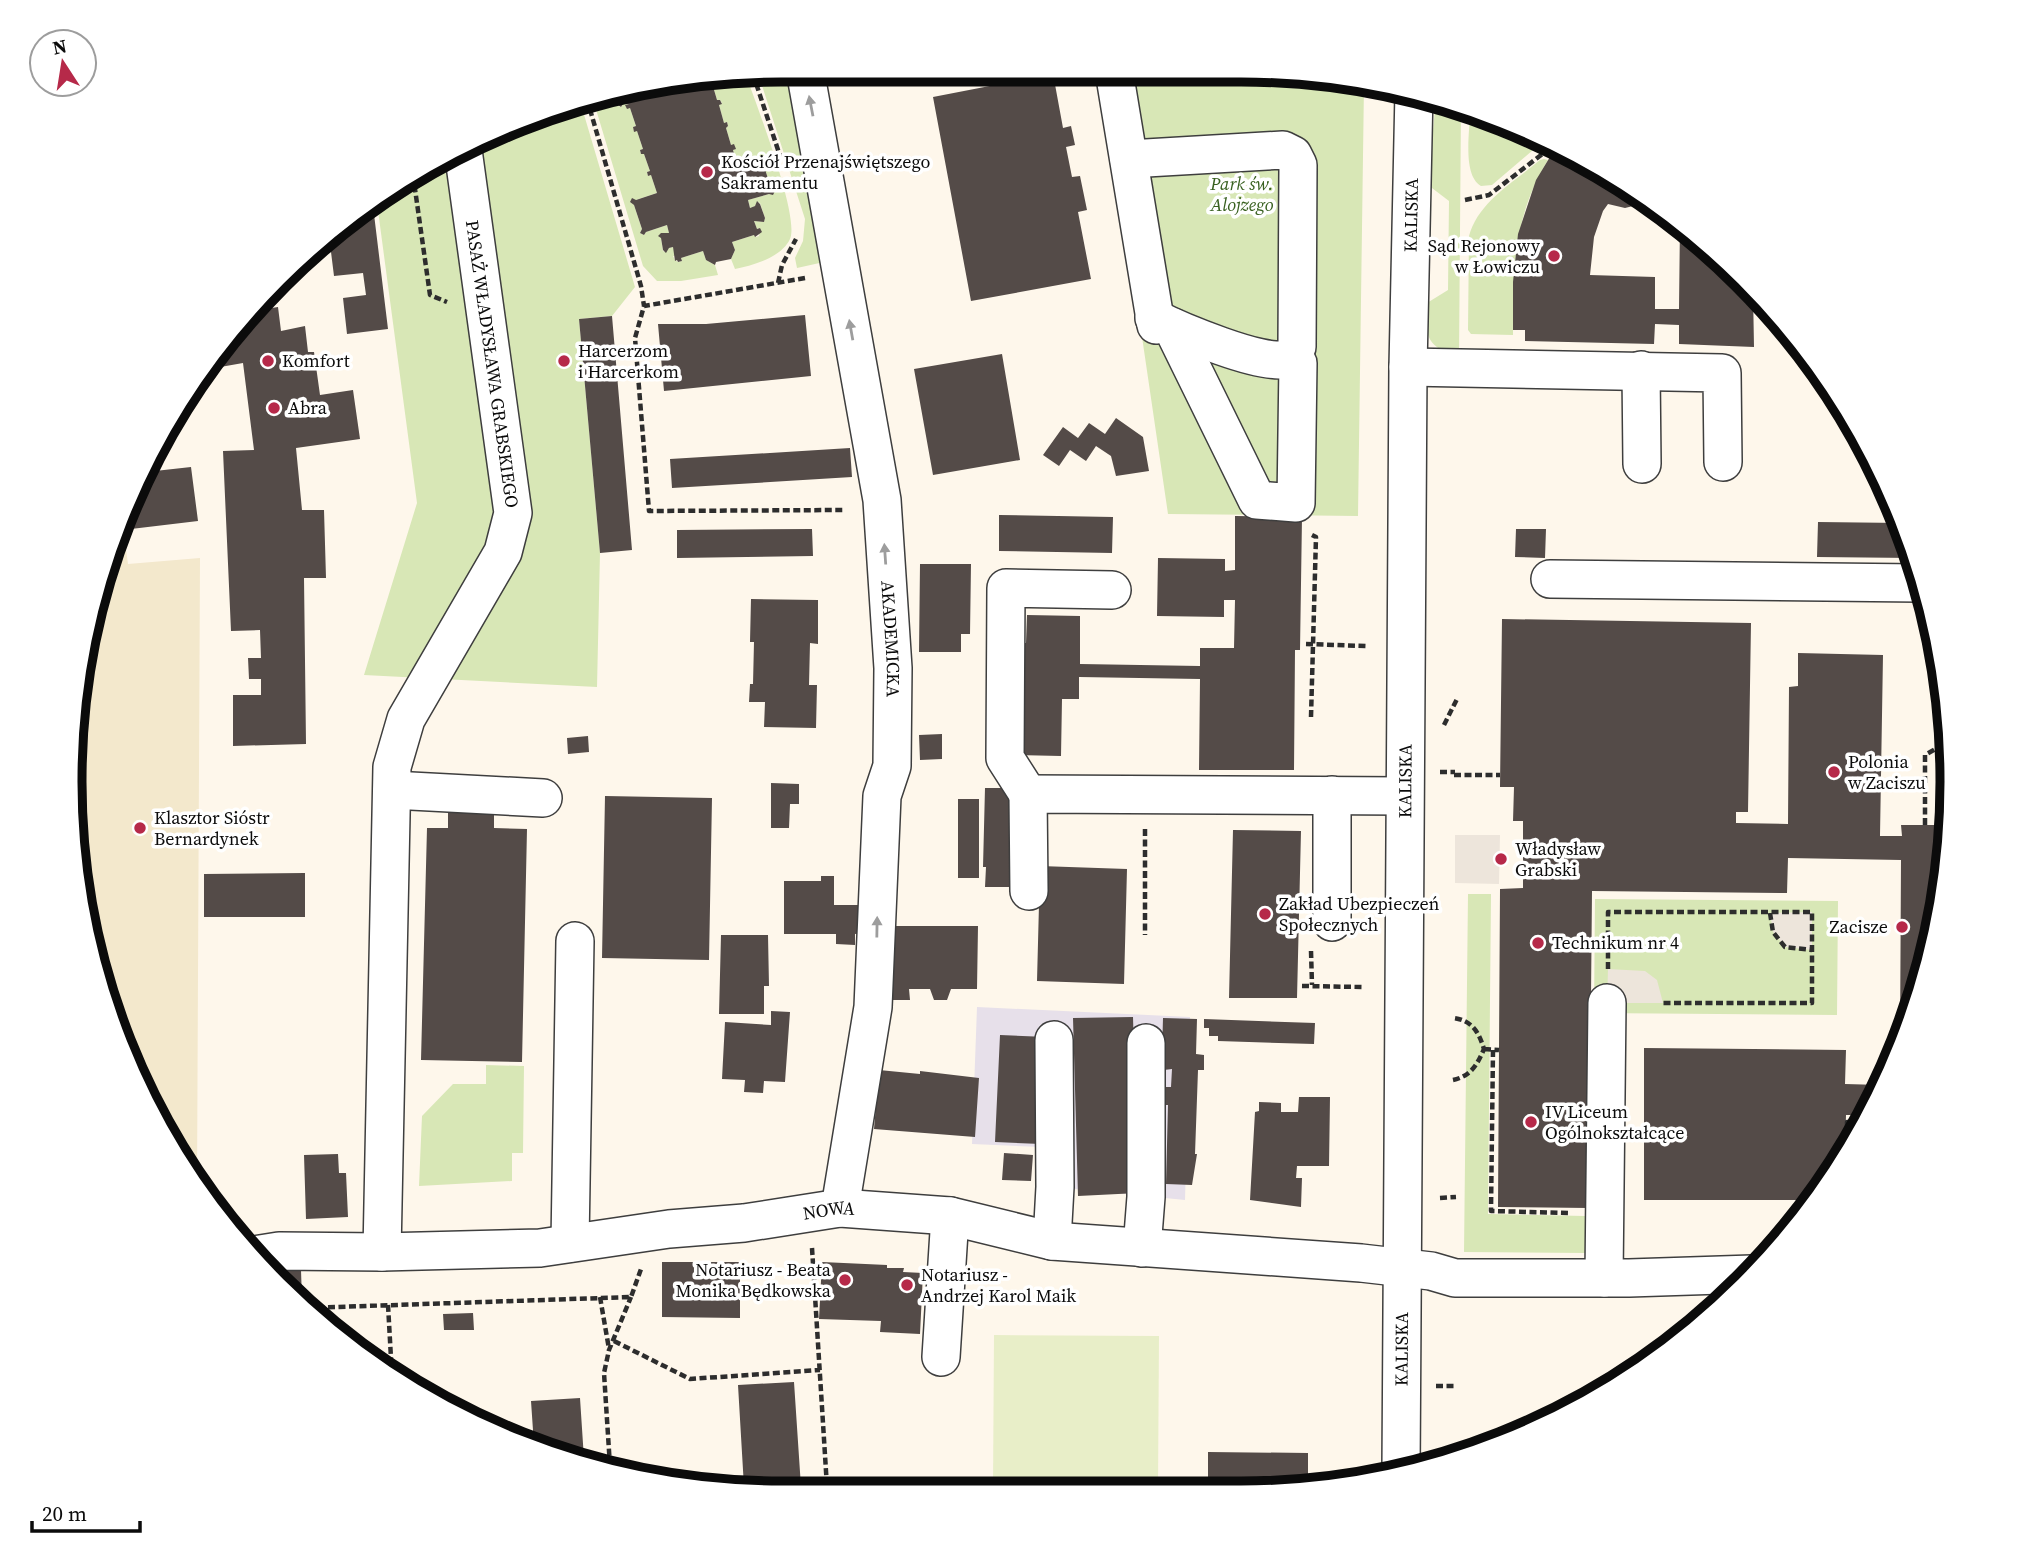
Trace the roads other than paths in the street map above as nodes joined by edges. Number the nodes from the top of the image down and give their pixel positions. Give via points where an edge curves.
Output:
1 (807, 82) edge
2 (1116, 82) edge
3 (1414, 104) edge
4 (464, 158) edge
5 (1129, 159) junction
6 (1161, 324) junction
7 (1274, 350) junction
8 (1408, 367) junction
9 (1641, 370) junction
10 (1723, 462) dead end
11 (1642, 464) dead end
12 (1550, 579) dead end
13 (1911, 583) edge
14 (1112, 590) dead end
15 (392, 790) junction
16 (1028, 794) junction
17 (1332, 795) junction
18 (1405, 796) junction
19 (543, 798) dead end
20 (1029, 891) dead end
21 (1322, 932) road end
22 (575, 941) dead end
23 (1607, 986) road end
24 (1054, 1040) dead end
25 (1146, 1044) dead end
26 (840, 1208) junction
27 (950, 1216) junction
28 (1052, 1241) junction
29 (570, 1243) junction
30 (1142, 1248) junction
31 (382, 1252) junction
32 (266, 1253) edge
33 (1402, 1268) junction
34 (1736, 1274) edge
35 (1604, 1278) junction
36 (941, 1357) dead end
37 (1401, 1462) edge

26 -> 1 street, AKADEMICKA via 874,995 882,796 892,766 893,668 882,500
2 - 5 street
3 - 8 street, KALISKA
4 - 15 street, PASAŻ WŁADYSŁAWA GRABSKIEGO via 513,513 503,552 406,719 392,768
5 - 6 street
5 - 7 street via 1283,150 1293,155 1298,165 1297,347
6 - 7 street
6 - 7 street via 1257,500 1296,503 1298,363
8 - 9 street
8 - 18 street, KALISKA
9 - 10 street via 1722,373
9 - 11 street
12 - 13 street
14 - 16 street via 1006,588 1004,758
15 - 19 street
15 - 31 street, PASAŻ WŁADYSŁAWA GRABSKIEGO
16 - 17 street
16 - 20 street
17 - 18 street
17 - 21 street
18 - 33 street, KALISKA
22 - 29 street
23 - 35 street
24 - 28 street
25 - 30 street
26 - 27 street, NOWA
26 - 29 street, NOWA
27 - 28 street, NOWA
27 - 36 street
28 - 30 street, NOWA
29 - 31 street, NOWA via 540,1248
30 - 33 street, NOWA
31 - 32 street, NOWA
33 - 35 street, NOWA via 1462,1278
33 - 37 street, KALISKA
34 - 35 street, NOWA

